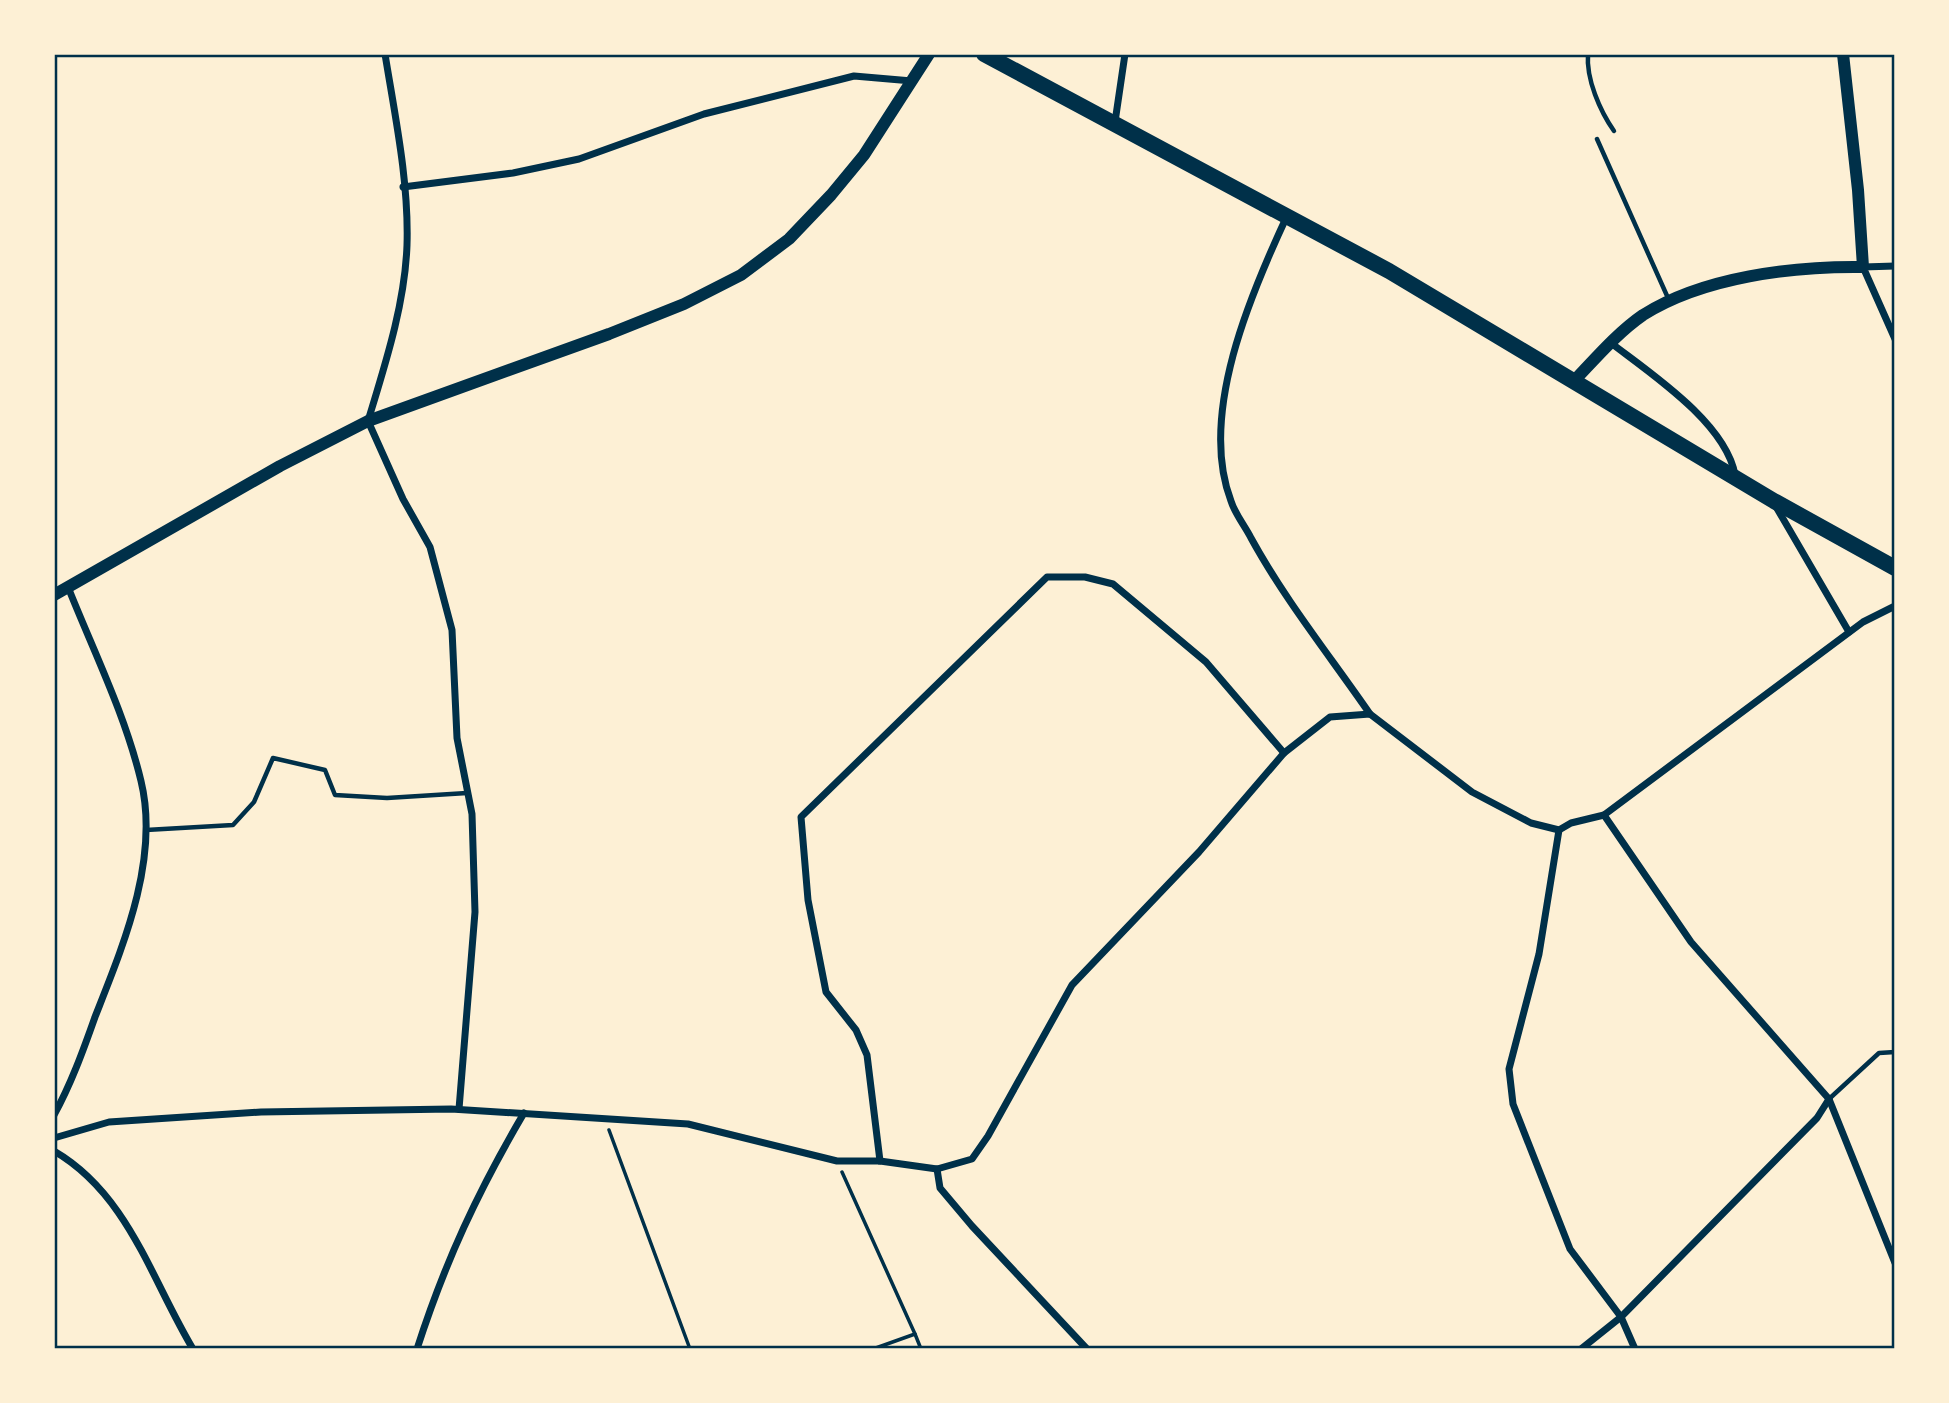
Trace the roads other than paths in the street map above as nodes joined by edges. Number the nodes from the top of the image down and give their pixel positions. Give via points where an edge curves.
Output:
1 (385, 54) edge
2 (929, 54) edge
3 (984, 54) edge
4 (1125, 54) edge
5 (1588, 54) edge
6 (1843, 54) edge
7 (912, 81) junction
8 (1115, 123) junction
9 (1615, 131) dead end
10 (1597, 139) dead end
11 (403, 187) junction
12 (1287, 215) junction
13 (1895, 266) edge
14 (1863, 267) junction
15 (1670, 302) junction
16 (1895, 339) edge
17 (1611, 343) junction
18 (1573, 382) junction
19 (368, 421) junction
20 (1736, 479) junction
21 (1773, 501) junction
22 (1895, 568) edge
23 (68, 587) junction
24 (54, 594) edge
25 (1895, 606) edge
26 (1849, 632) junction
27 (1370, 714) junction
28 (1284, 753) junction
29 (468, 793) junction
30 (1604, 815) junction
31 (1559, 830) junction
32 (145, 831) junction
33 (1895, 1052) edge
34 (1829, 1100) junction
35 (459, 1109) junction
36 (524, 1113) junction
37 (54, 1115) edge
38 (54, 1138) edge
39 (54, 1151) edge
40 (880, 1161) junction
41 (937, 1169) junction
42 (1895, 1263) edge
43 (1621, 1317) junction
44 (193, 1349) edge
45 (417, 1349) edge
46 (1087, 1349) edge
47 (1581, 1349) edge
48 (1635, 1349) edge

1 - 11 street
2 - 7 street
3 - 8 highway
4 - 8 street
5 - 9 lane via 1603,115
6 - 14 street
7 - 11 street via 854,76 704,114 579,159
7 - 19 street via 864,155 831,195 789,239 741,275 610,334
8 - 12 highway
10 - 15 lane
11 - 19 street via 407,246 400,298
12 - 18 highway via 1491,330
12 - 27 street via 1237,338 1227,382 1221,449 1230,500 1265,563
13 - 14 street
14 - 15 street via 1793,268
14 - 16 street
15 - 17 street via 1643,316
17 - 18 street
17 - 20 street via 1684,402 1720,440
18 - 20 highway
19 - 23 street
19 - 29 street via 430,547 452,630 457,738
20 - 21 highway
21 - 22 highway
21 - 26 street
23 - 24 street
23 - 32 street via 142,783
25 - 26 street
26 - 30 street
27 - 28 street via 1330,717
27 - 31 street via 1472,792 1531,823
28 - 40 street via 1206,662 1113,584 1084,577 1046,578 801,817 808,900 826,992 856,1030 867,1055
28 - 41 street via 1199,852 1072,985 972,1159
29 - 32 lane via 387,798 335,795 326,770 273,758 254,802 233,825
29 - 35 street via 475,912
30 - 31 street
30 - 34 street via 1692,942
31 - 43 street via 1539,954 1508,1069 1513,1104 1570,1249
32 - 37 street via 142,870 120,953
33 - 34 lane via 1879,1053
34 - 42 street
34 - 43 street
35 - 36 street
35 - 38 street via 261,1112 109,1122
36 - 40 street via 688,1124 837,1161
36 - 45 street via 481,1186 439,1281
39 - 44 street via 74,1162 116,1206
40 - 41 street
41 - 46 street via 940,1188
43 - 47 street
43 - 48 street

